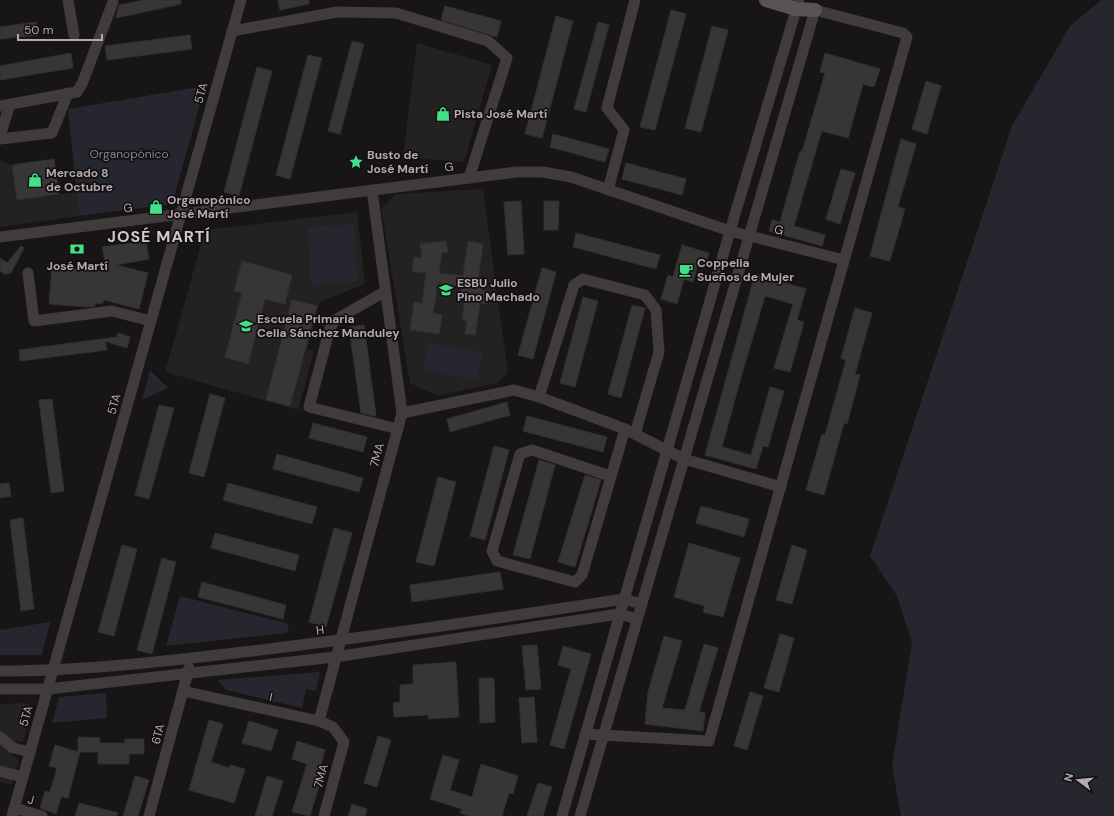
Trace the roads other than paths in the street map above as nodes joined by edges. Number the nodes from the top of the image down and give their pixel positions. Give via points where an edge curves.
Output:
1 (68, 0) edge
2 (241, 0) edge
3 (635, 0) edge
4 (766, 0) edge
5 (113, 2) dead end
6 (800, 3) edge
7 (816, 5) edge
8 (232, 31) junction
9 (74, 35) dead end
10 (68, 93) junction
11 (5, 105) edge
12 (0, 136) edge
13 (0, 139) edge
14 (469, 178) junction
15 (372, 190) junction
16 (608, 190) junction
17 (181, 214) junction
18 (730, 231) junction
19 (748, 236) junction
20 (0, 238) edge
21 (844, 260) junction
22 (28, 273) dead end
23 (386, 291) junction
24 (151, 321) junction
25 (539, 397) junction
26 (402, 413) junction
27 (398, 428) junction
28 (630, 432) junction
29 (667, 450) junction
30 (684, 459) junction
31 (610, 476) junction
32 (781, 487) junction
33 (624, 599) junction
34 (641, 604) junction
35 (619, 614) junction
36 (637, 619) junction
37 (340, 640) junction
38 (335, 657) junction
39 (192, 658) junction
40 (0, 671) edge
41 (52, 671) junction
42 (187, 674) junction
43 (0, 689) edge
44 (48, 689) junction
45 (183, 691) junction
46 (318, 721) junction
47 (585, 734) junction
48 (604, 735) junction
49 (0, 737) edge
50 (344, 742) joint
51 (30, 752) junction
52 (0, 771) edge
53 (22, 777) junction
54 (13, 812) edge
55 (42, 816) edge
56 (149, 816) edge
57 (324, 816) edge
58 (562, 816) edge
59 (580, 816) edge

1 - 9 street
2 - 8 street, 5TA
3 - 16 street via 607,108 624,130
4 - 6 main road
5 - 10 street via 82,84 77,92
6 - 7 main road
6 - 18 street
7 - 19 street
7 - 21 street via 903,33 907,37
8 - 14 street via 337,12 396,13 488,41 507,58
8 - 17 street, 5TA
10 - 11 street
10 - 13 street via 52,133
11 - 12 street
14 - 15 street, G
14 - 16 street, G via 517,172 543,172 571,177
15 - 17 street, G
15 - 23 street, 7MA
16 - 18 street, G
17 - 20 street, G
17 - 24 street, 5TA
18 - 19 street, G
18 - 29 street
19 - 21 street, G
19 - 30 street
21 - 32 street
22 - 24 street via 34,322 112,311
23 - 26 street, 7MA
23 - 27 street via 335,320 330,328 309,406
24 - 41 street, 5TA
25 - 26 street via 514,390
25 - 28 street
25 - 28 street via 574,285 583,278 645,295 656,310 659,352
26 - 27 street, 7MA
27 - 37 street, 7MA
28 - 29 street
28 - 31 street
29 - 30 street
29 - 33 street
30 - 32 street
30 - 34 street
31 - 31 street via 532,450 520,454 492,551 497,561 575,582 582,576
32 - 48 street via 709,741
33 - 34 street, H
33 - 35 street
33 - 37 street, H
34 - 36 street
35 - 36 street
35 - 38 street
35 - 47 street
36 - 48 street
37 - 38 street, 7MA
37 - 39 street, H
38 - 42 street
38 - 46 street, 7MA
39 - 41 street, H
39 - 42 street, 6TA
40 - 41 street, H
41 - 44 street, 5TA
42 - 44 street
42 - 45 street, 6TA
43 - 44 street
44 - 51 street, 5TA
45 - 46 street, I
45 - 56 street, 6TA
46 - 50 street, I via 333,727
47 - 48 street
47 - 58 street
48 - 59 street
49 - 51 street via 13,748
50 - 57 street, 7MA
51 - 53 street, 5TA
52 - 53 street
53 - 54 street, 5TA
54 - 55 street, J

